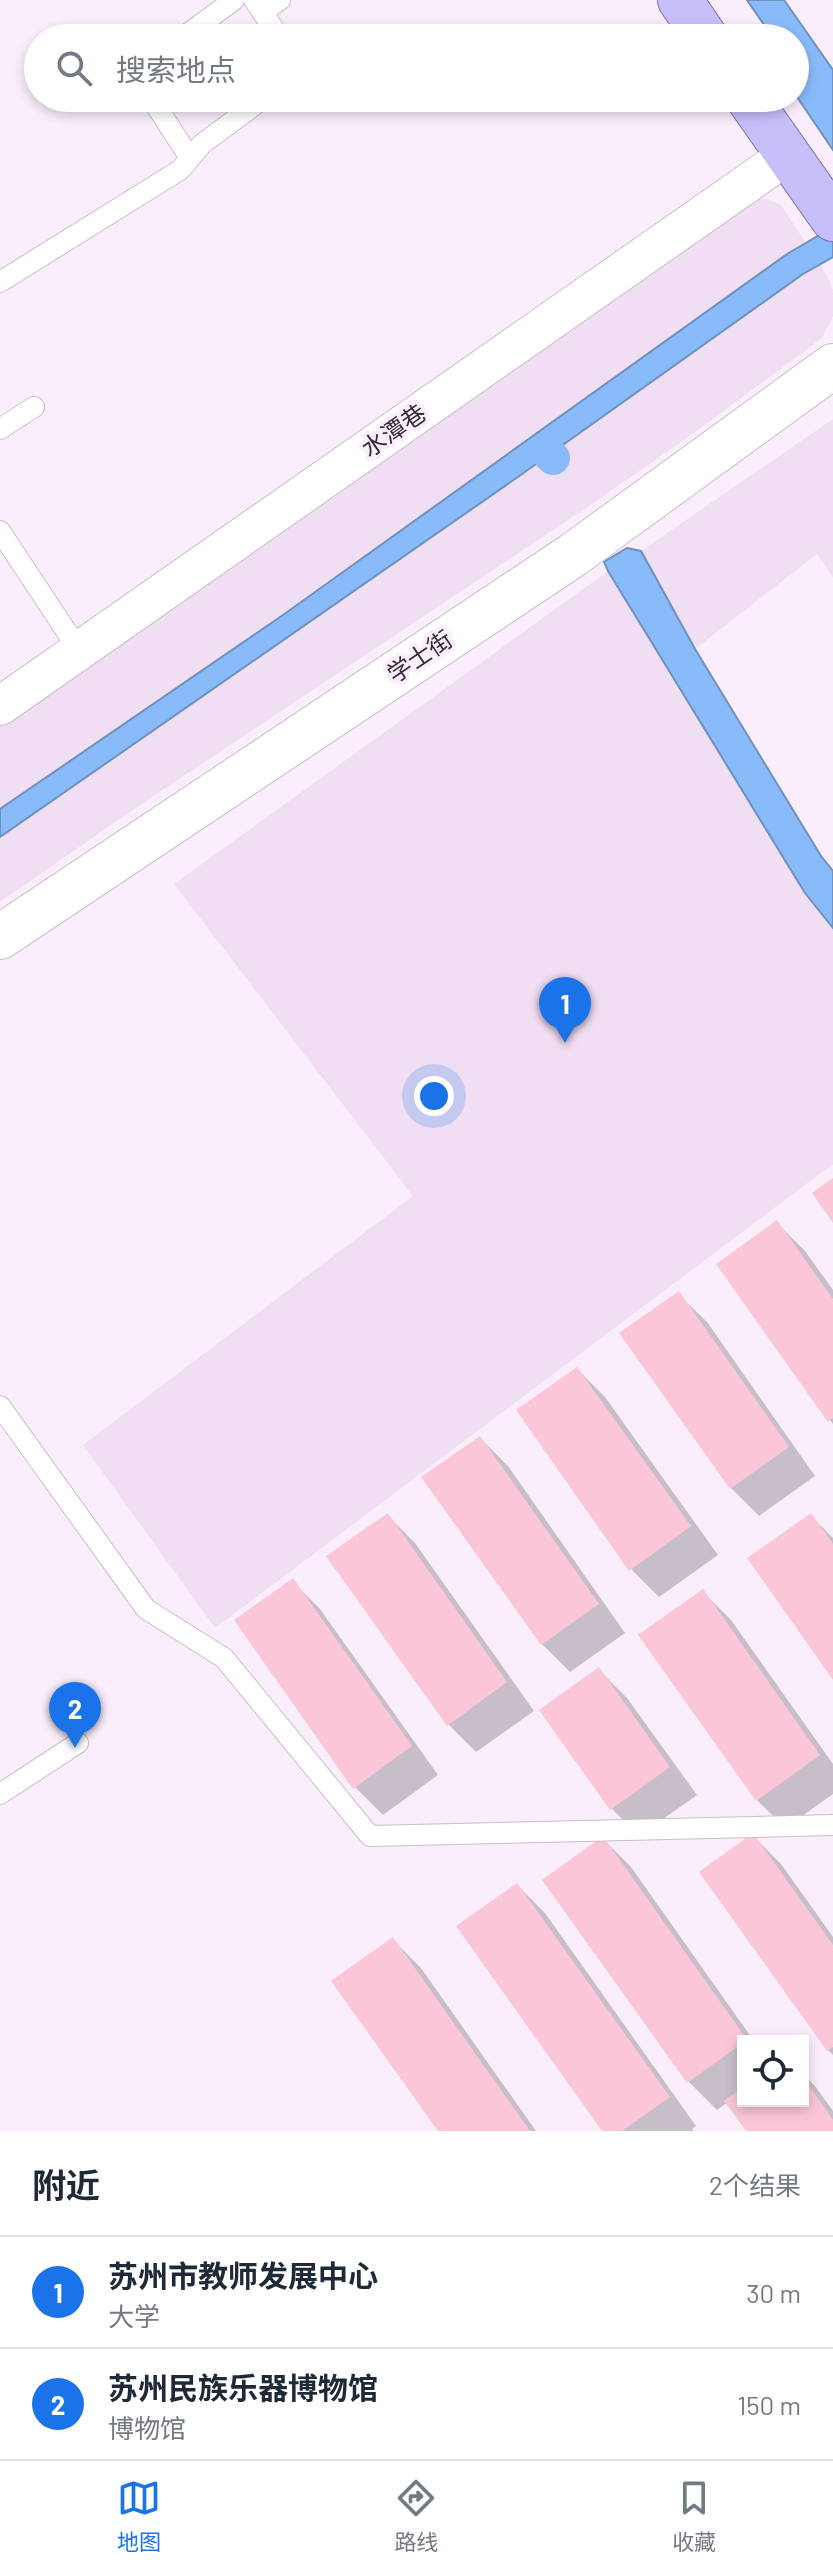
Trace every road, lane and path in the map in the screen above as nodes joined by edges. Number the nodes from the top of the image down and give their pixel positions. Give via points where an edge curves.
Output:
1 (234, 0) edge
2 (280, 0) edge
3 (680, 0) edge
4 (258, 6) edge
5 (201, 24) edge
6 (270, 24) edge
7 (696, 24) edge
8 (160, 112) edge
9 (245, 112) edge
10 (758, 112) edge
11 (788, 155) junction
12 (190, 158) junction
13 (833, 219) edge
14 (0, 282) edge
15 (833, 366) edge
16 (34, 407) dead end
17 (0, 429) edge
18 (0, 531) edge
19 (80, 652) junction
20 (0, 706) edge
21 (0, 937) edge
22 (0, 1406) edge
23 (78, 1743) dead end
24 (0, 1794) edge
25 (833, 1825) edge

1 - 5 lane
2 - 4 lane
3 - 7 main road
4 - 6 lane
8 - 12 lane
9 - 12 lane
10 - 11 main road
11 - 13 main road
11 - 19 street, 水潭巷
12 - 14 lane via 180,170
15 - 21 street, 学士街 via 573,555
16 - 17 lane
18 - 19 lane
19 - 20 street, 水潭巷
22 - 25 lane via 146,1609 224,1658 370,1836
23 - 24 lane

